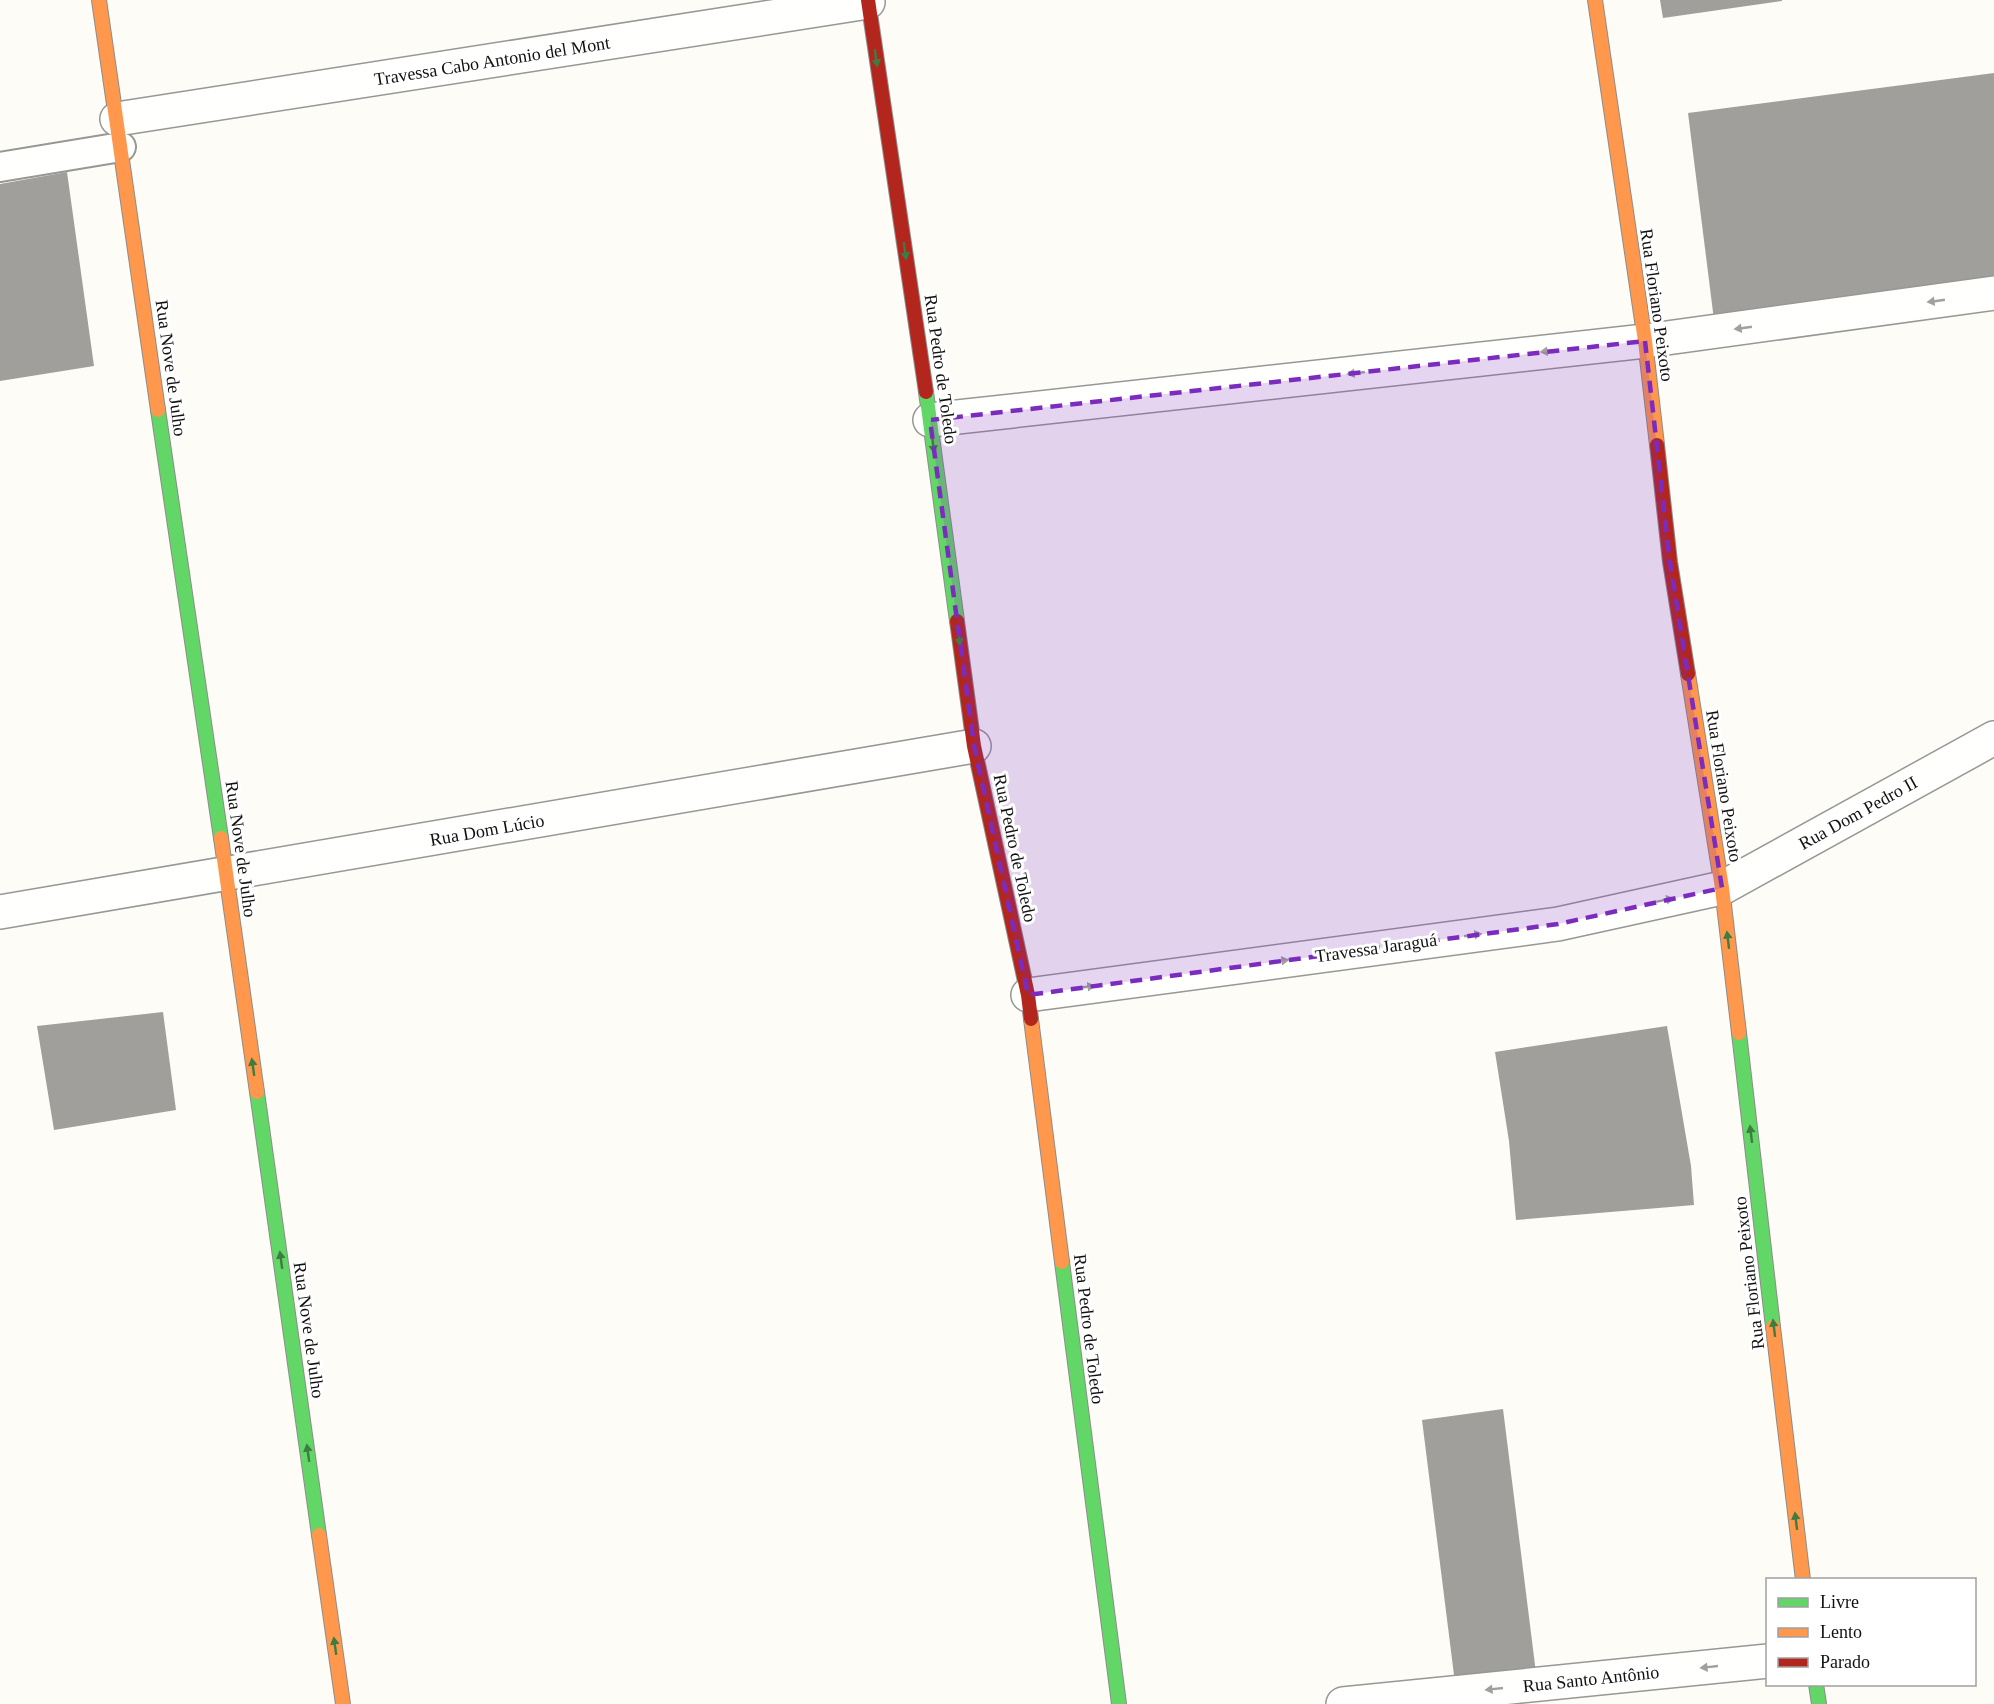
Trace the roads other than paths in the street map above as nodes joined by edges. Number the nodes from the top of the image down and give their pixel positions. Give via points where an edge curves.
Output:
1 (99, 0) edge
2 (1595, 0) edge
3 (868, 1) edge
4 (119, 133) junction
5 (0, 167) edge
6 (1994, 293) edge
7 (1645, 341) junction
8 (930, 420) junction
9 (1994, 738) edge
10 (974, 746) junction
11 (226, 874) junction
12 (1722, 888) junction
13 (0, 912) edge
14 (1028, 995) junction
15 (1803, 1578) edge
16 (1766, 1661) edge
17 (1816, 1686) edge
18 (343, 1704) edge
19 (1119, 1704) edge
20 (1343, 1704) edge
21 (1819, 1704) edge

1 - 4 main road, Rua Nove de Julho
2 - 7 main road, Rua Floriano Peixoto
3 - 4 street, Travessa Cabo Antonio del Mont
3 -> 8 main road, Rua Pedro de Toledo
4 - 5 lane
4 - 11 main road, Rua Nove de Julho
6 -> 7 street
7 -> 8 street
7 - 12 main road, Rua Floriano Peixoto via 1670,562
8 -> 10 main road, Rua Pedro de Toledo
9 - 12 street, Rua Dom Pedro II
10 - 11 street, Rua Dom Lúcio
10 - 14 main road, Rua Pedro de Toledo
11 - 13 street, Rua Dom Lúcio
18 -> 11 main road, Rua Nove de Julho
14 -> 12 street, Travessa Jaraguá via 1558,924
15 -> 12 main road, Rua Floriano Peixoto
14 - 19 main road, Rua Pedro de Toledo
16 -> 20 street, Rua Santo Antônio
17 - 21 main road

